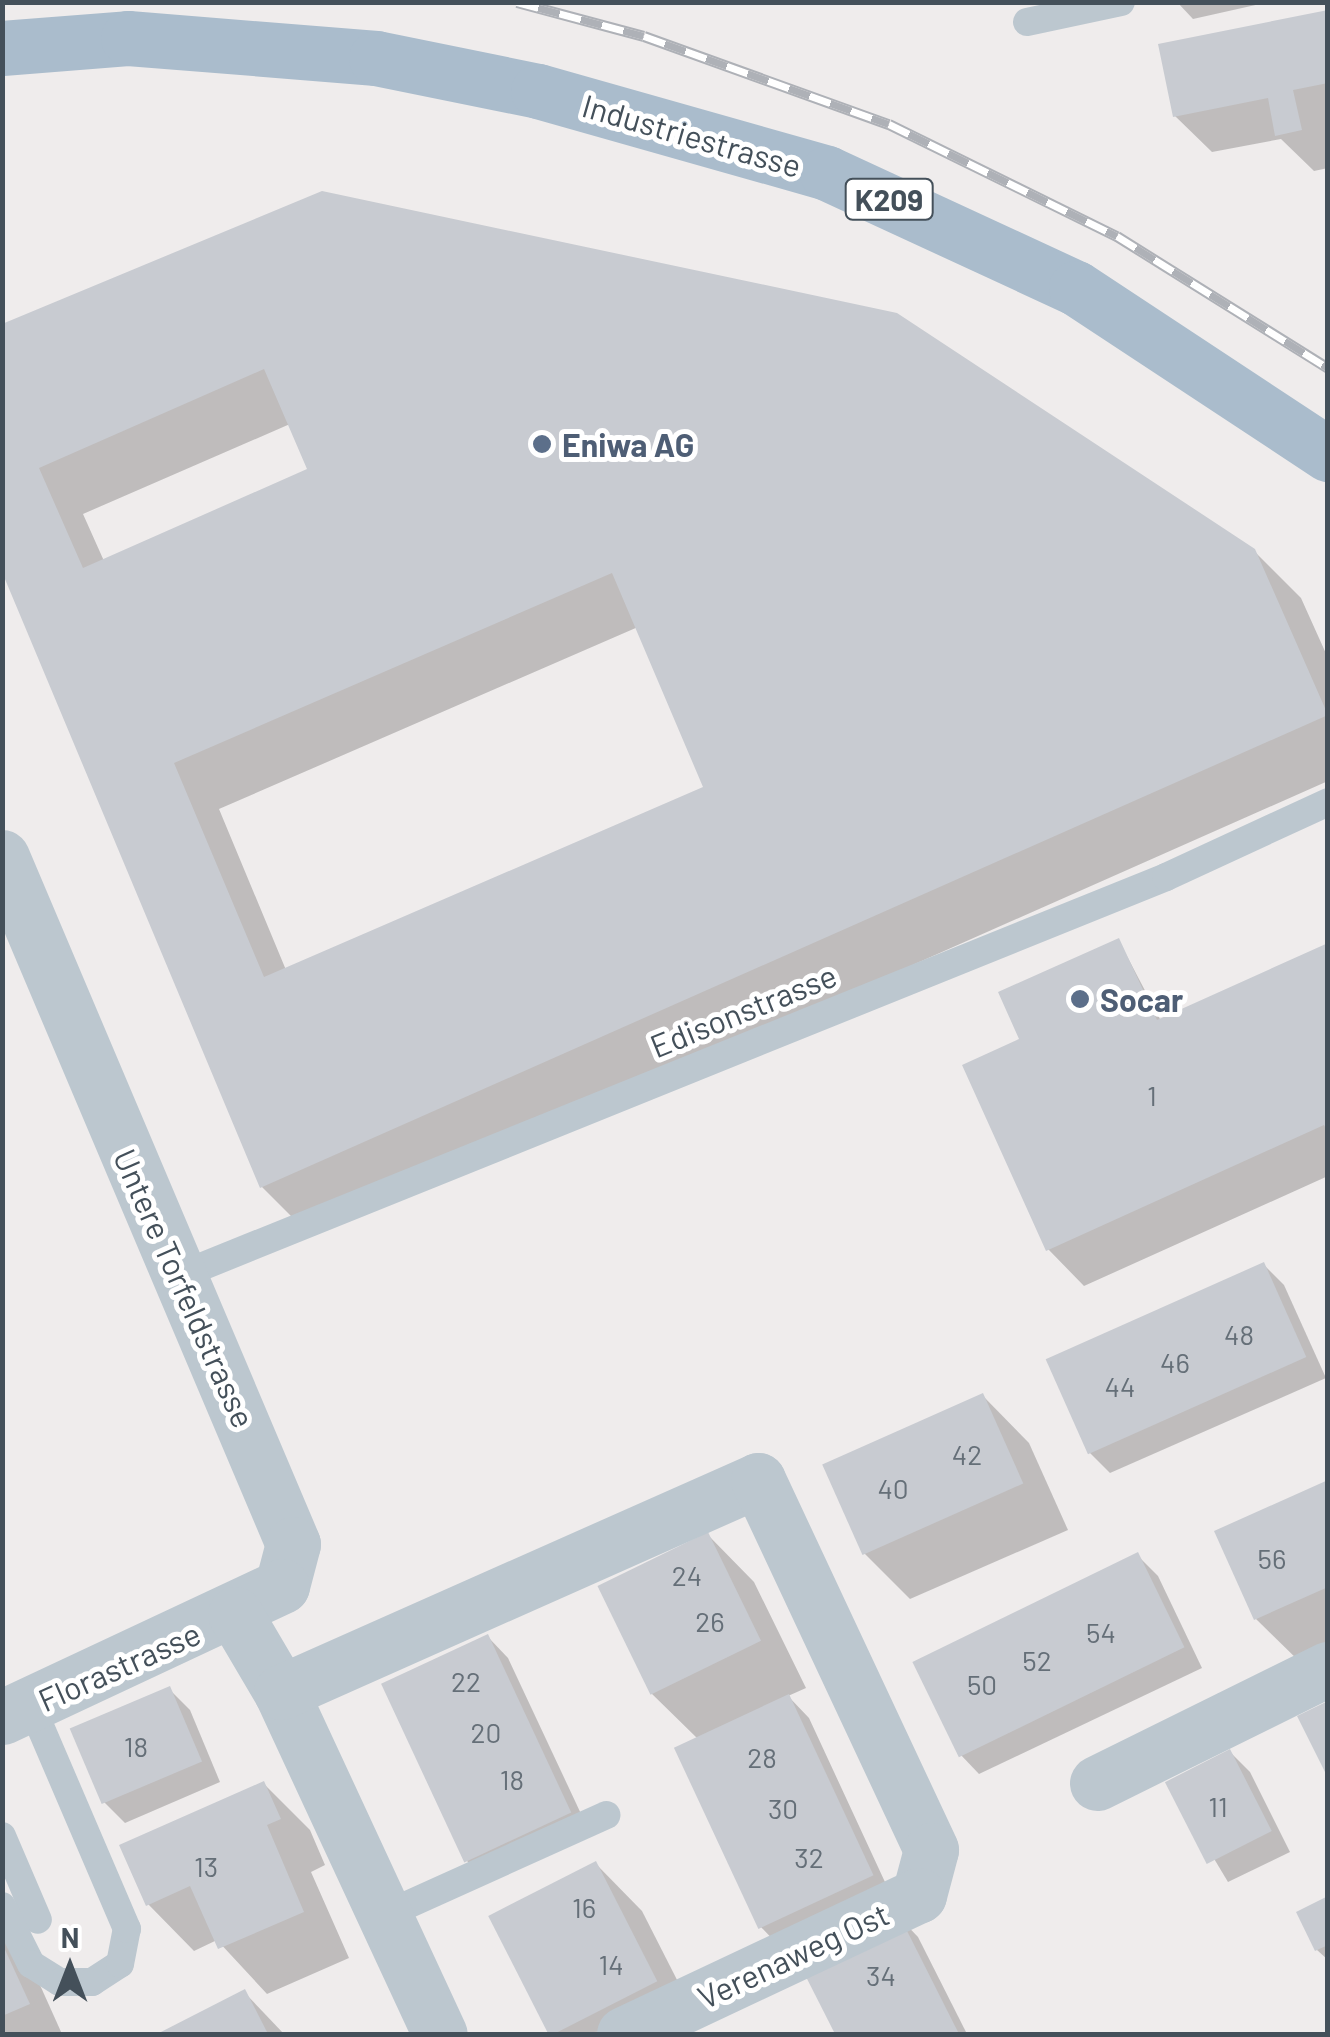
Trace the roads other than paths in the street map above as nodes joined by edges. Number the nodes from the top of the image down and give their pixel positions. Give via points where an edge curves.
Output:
1 (1121, 2) edge
2 (1027, 22) dead end
3 (2, 48) edge
4 (1324, 447) edge
5 (1328, 802) edge
6 (2, 857) edge
7 (181, 1275) junction
8 (234, 1614) junction
9 (1328, 1669) edge
10 (281, 1692) junction
11 (17, 1711) edge
12 (1097, 1783) dead end
13 (606, 1815) dead end
14 (2, 1836) edge
15 (2, 1906) edge
16 (385, 1915) junction
17 (38, 1920) dead end
18 (440, 2034) edge
19 (624, 2034) edge

1 - 2 lane
3 - 4 main road, Industriestrasse / K209 via 128,38 389,60 538,91 827,174 1076,288
5 - 7 lane, Edisonstrasse via 1166,877
6 - 7 street, Untere Torfeldstrasse
7 - 8 street, Untere Torfeldstrasse via 293,1544 282,1586
8 - 10 street
8 - 11 street, Florastrasse
9 - 12 street
10 - 16 street
10 - 19 street, Verenaweg Ost via 758,1480 930,1850 919,1896
11 - 15 lane via 127,1928 120,1964 92,1982 60,1982 31,1964
13 - 16 lane
14 - 17 lane
16 - 18 street

